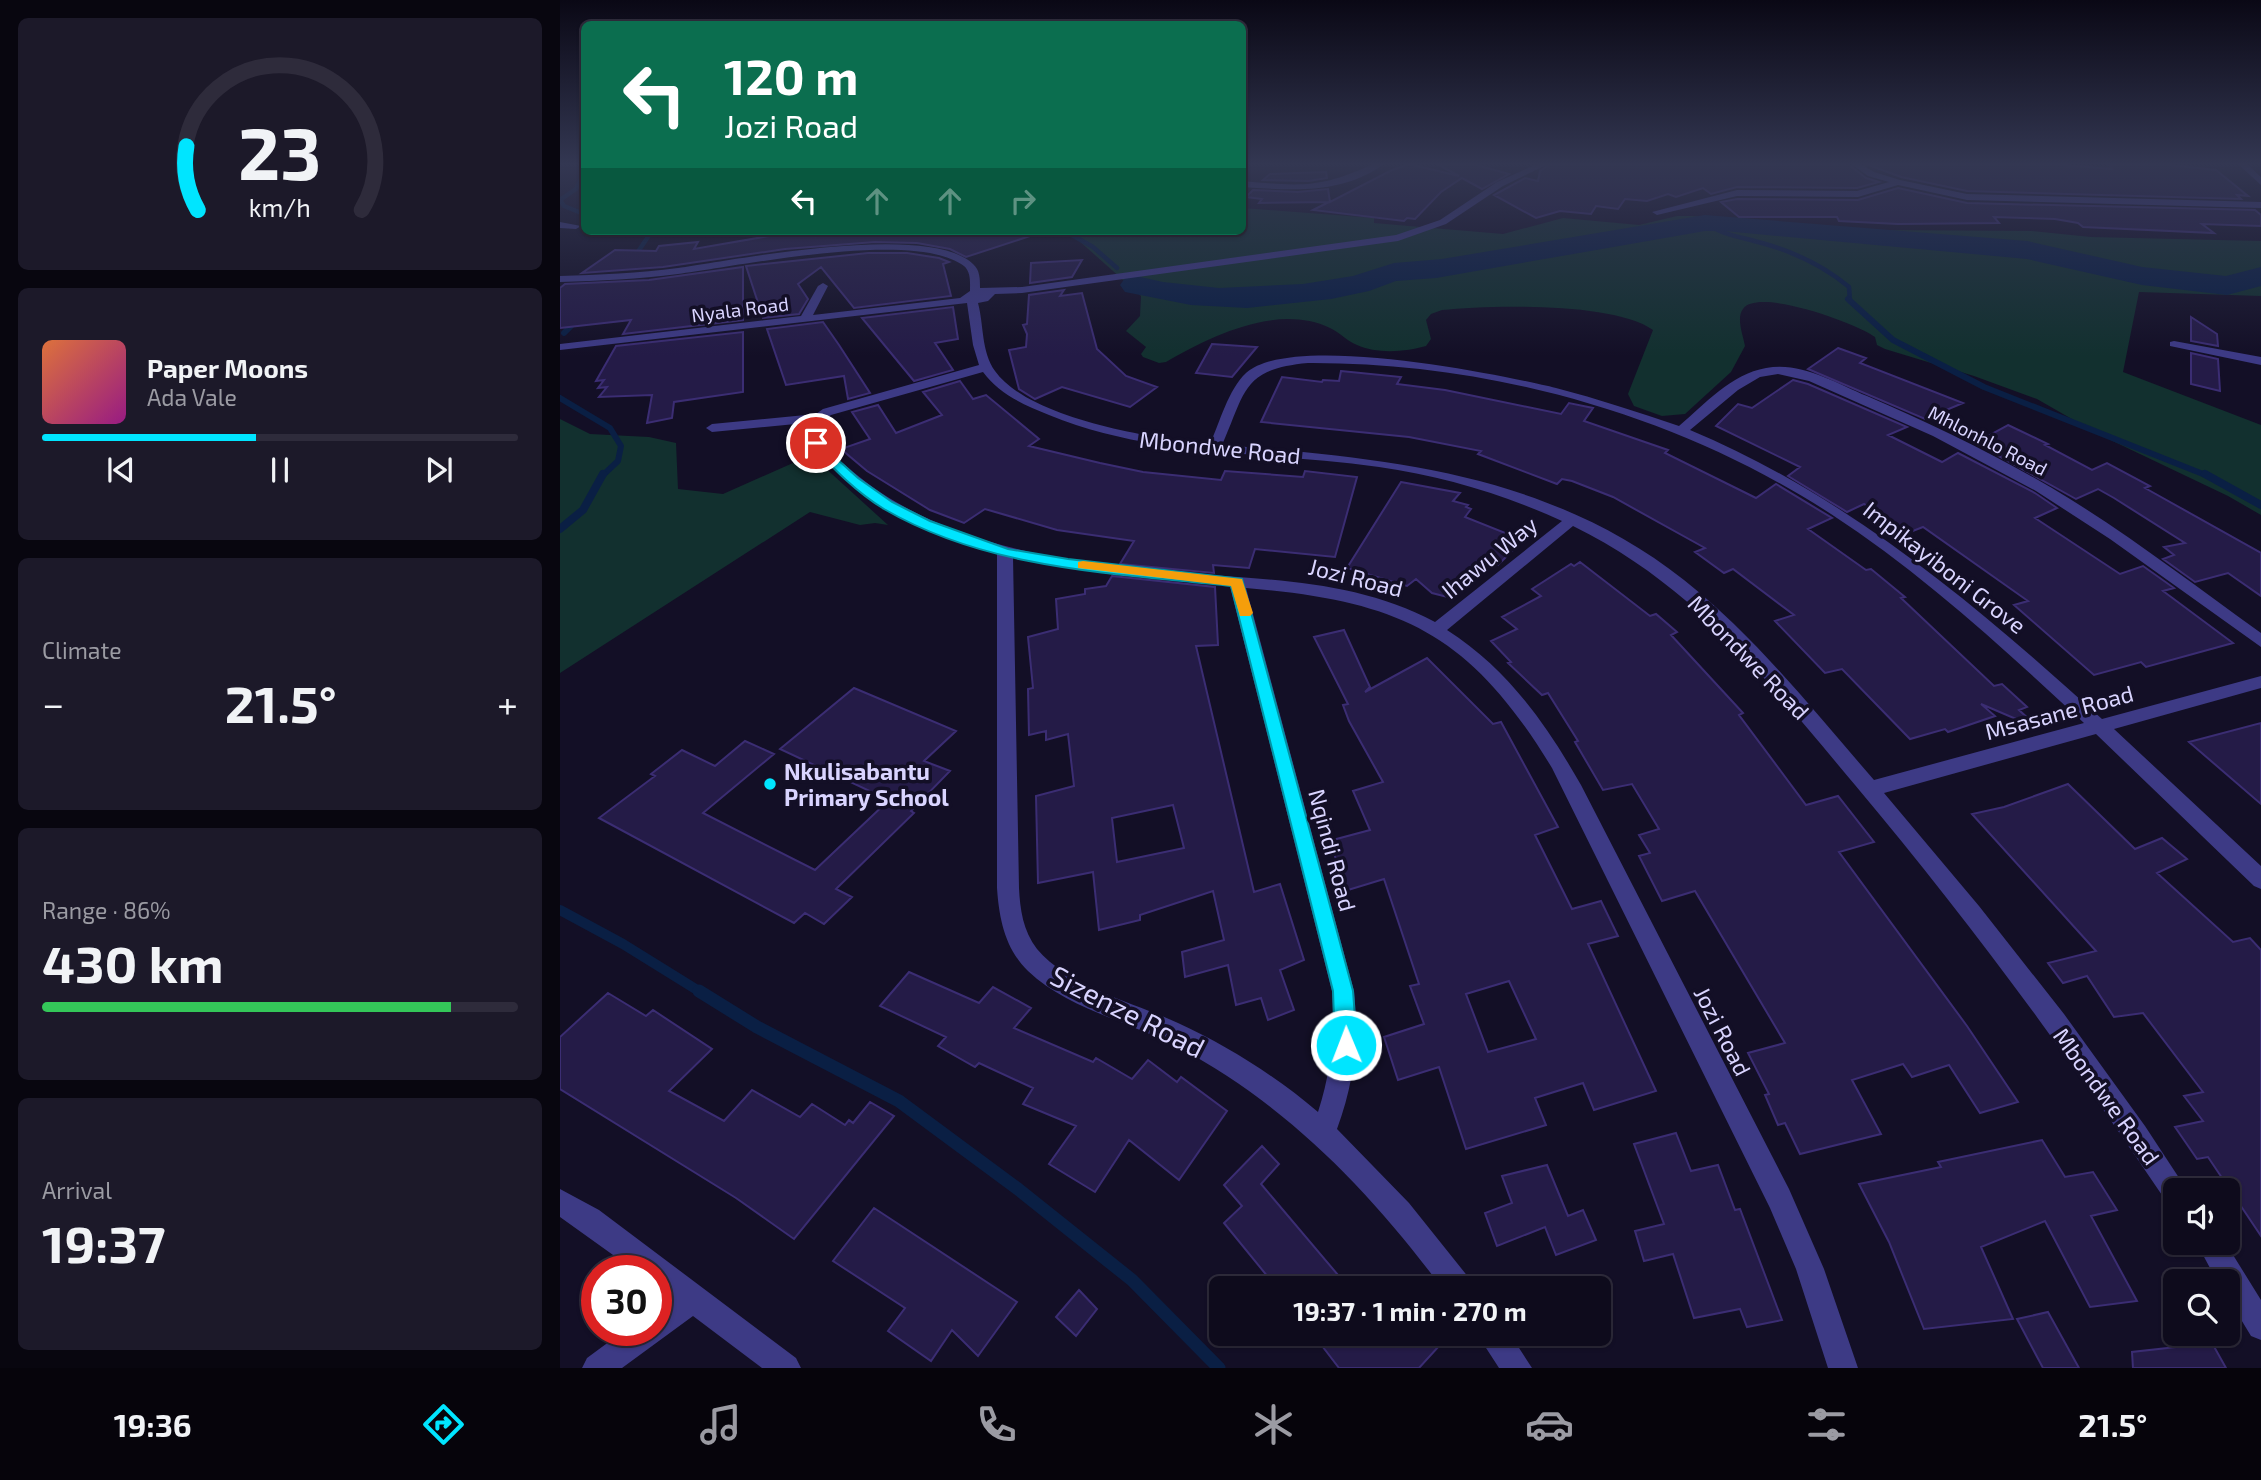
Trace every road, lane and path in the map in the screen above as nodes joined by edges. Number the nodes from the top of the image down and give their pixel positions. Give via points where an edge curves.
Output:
1 (1427, 228) edge
2 (560, 279) edge
3 (823, 286) dead end
4 (987, 296) junction
5 (972, 301) junction
6 (805, 319) junction
7 (2174, 344) dead end
8 (560, 347) edge
9 (2261, 361) edge
10 (986, 367) junction
11 (817, 418) junction
12 (712, 428) dead end
13 (1681, 432) junction
14 (1214, 449) junction
15 (1572, 520) junction
16 (1005, 553) junction
17 (1237, 582) junction
18 (1436, 630) junction
19 (2261, 641) edge
20 (2261, 682) edge
21 (2099, 726) junction
22 (1870, 789) junction
23 (2261, 880) edge
24 (1324, 1131) junction
25 (2166, 1178) edge
26 (560, 1202) edge
27 (635, 1255) edge
28 (2217, 1255) edge
29 (1450, 1276) edge
30 (672, 1283) edge
31 (693, 1299) junction
32 (672, 1314) edge
33 (2261, 1326) edge
34 (628, 1346) edge
35 (1501, 1346) edge
36 (597, 1368) edge
37 (786, 1368) edge
38 (1517, 1368) edge
39 (1843, 1368) edge

1 - 4 street via 1357,246
2 - 5 street via 907,247 936,251 968,264 976,278
3 - 6 street
4 - 5 street
4 - 5 street, Nyala Road
5 - 6 street, Nyala Road
5 - 10 street
6 - 8 street, Nyala Road
7 - 9 street
10 - 11 street via 862,400
10 - 14 street, Mbondwe Road via 1023,399 1089,427 1162,444
11 - 12 street
11 - 16 street, Jozi Road via 810,433 816,443 876,497 925,524
13 - 14 street, Impikayiboni Grove via 1634,414 1516,382 1406,366 1298,360 1272,363 1249,377
13 - 19 street, Mhlonhlo Road via 1756,374 1779,370 1814,379 1886,409 2040,487
13 - 21 street, Impikayiboni Grove via 1756,465 1872,535 1963,605
14 - 15 street, Mbondwe Road via 1418,469 1504,492
15 - 18 street, Ihawu Way
15 - 22 street, Mbondwe Road via 1651,563 1713,614
16 - 17 street, Jozi Road
16 - 24 street, Sizenze Road via 1008,888 1010,919 1023,949 1045,971 1224,1060
17 - 18 street, Jozi Road via 1348,596 1401,612
17 - 24 street, Nqindi Road via 1343,991 1344,1070
18 - 39 street, Jozi Road via 1502,684 1529,718 1571,788 1798,1239
20 - 21 street, Msasane Road
21 - 22 street, Msasane Road
21 - 23 street, Impikayiboni Grove
22 - 25 street, Mbondwe Road via 1982,926
24 - 29 street, Sizenze Road via 1395,1204
26 - 27 street
28 - 33 street
30 - 31 street
31 - 32 street
31 - 37 street
34 - 36 street
35 - 38 street

